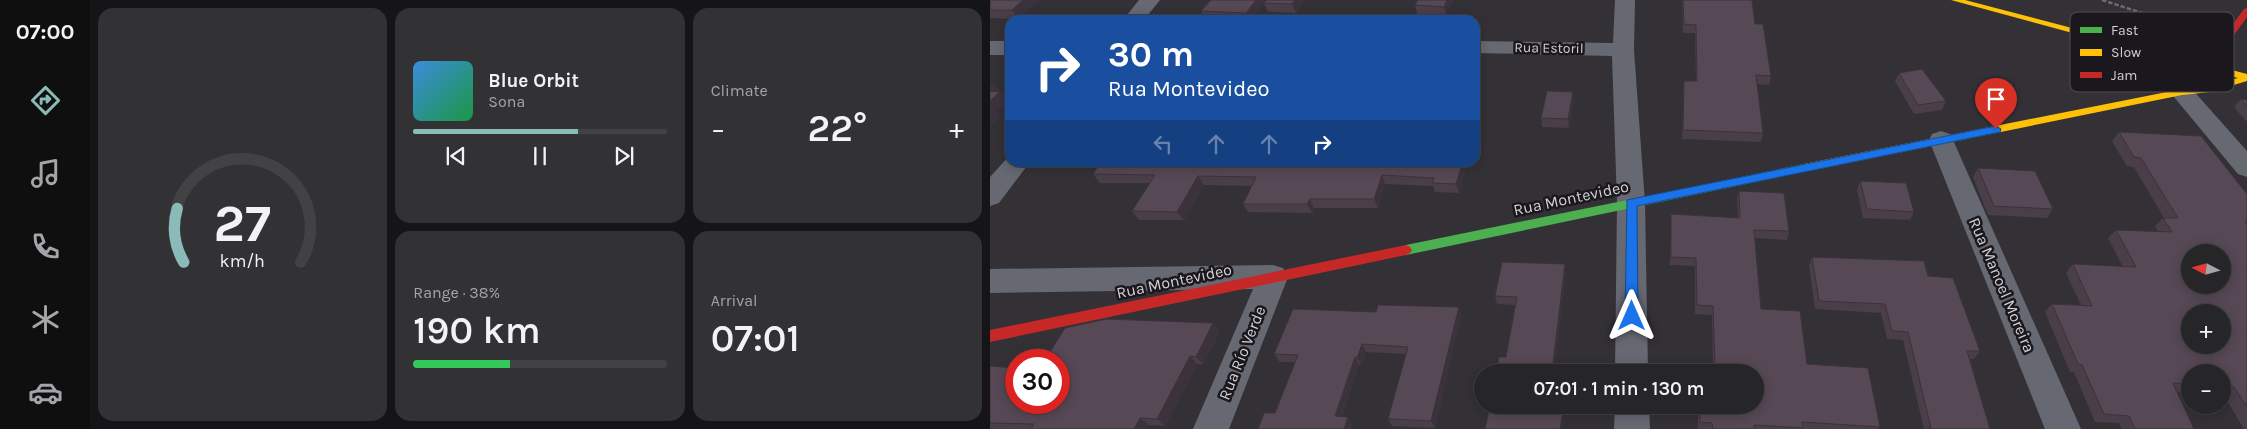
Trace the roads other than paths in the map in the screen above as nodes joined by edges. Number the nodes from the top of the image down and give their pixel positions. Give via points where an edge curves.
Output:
1 (1150, 0) edge
2 (1625, 0) edge
3 (1955, 0) edge
4 (2247, 11) edge
5 (1137, 15) edge
6 (2234, 29) edge
7 (2070, 30) edge
8 (1480, 47) edge
9 (990, 48) edge
10 (1005, 48) edge
11 (1624, 50) junction
12 (2234, 73) edge
13 (2247, 77) edge
14 (2234, 81) edge
15 (2182, 92) joint
16 (1941, 140) junction
17 (1013, 167) edge
18 (2247, 168) edge
19 (990, 196) edge
20 (1631, 202) junction
21 (1273, 277) junction
22 (990, 281) edge
23 (990, 336) edge
24 (1632, 364) edge
25 (1632, 414) edge
26 (1212, 429) edge
27 (1632, 429) edge
28 (2063, 429) edge

1 - 5 street
2 - 11 street
3 - 7 street
4 - 6 street
8 - 11 street, Rua Estoril
9 - 10 street
11 - 20 street
12 - 13 street
13 - 14 street, Rua Montevideo
15 - 16 street, Rua Montevideo
15 - 18 street
16 - 20 street, Rua Montevideo
16 - 28 street, Rua Manoel Moreira
17 - 19 street
20 - 21 street, Rua Montevideo
20 - 24 street
21 - 22 street
21 - 23 street, Rua Montevideo
21 - 26 street, Rua Río Verde
25 - 27 street

